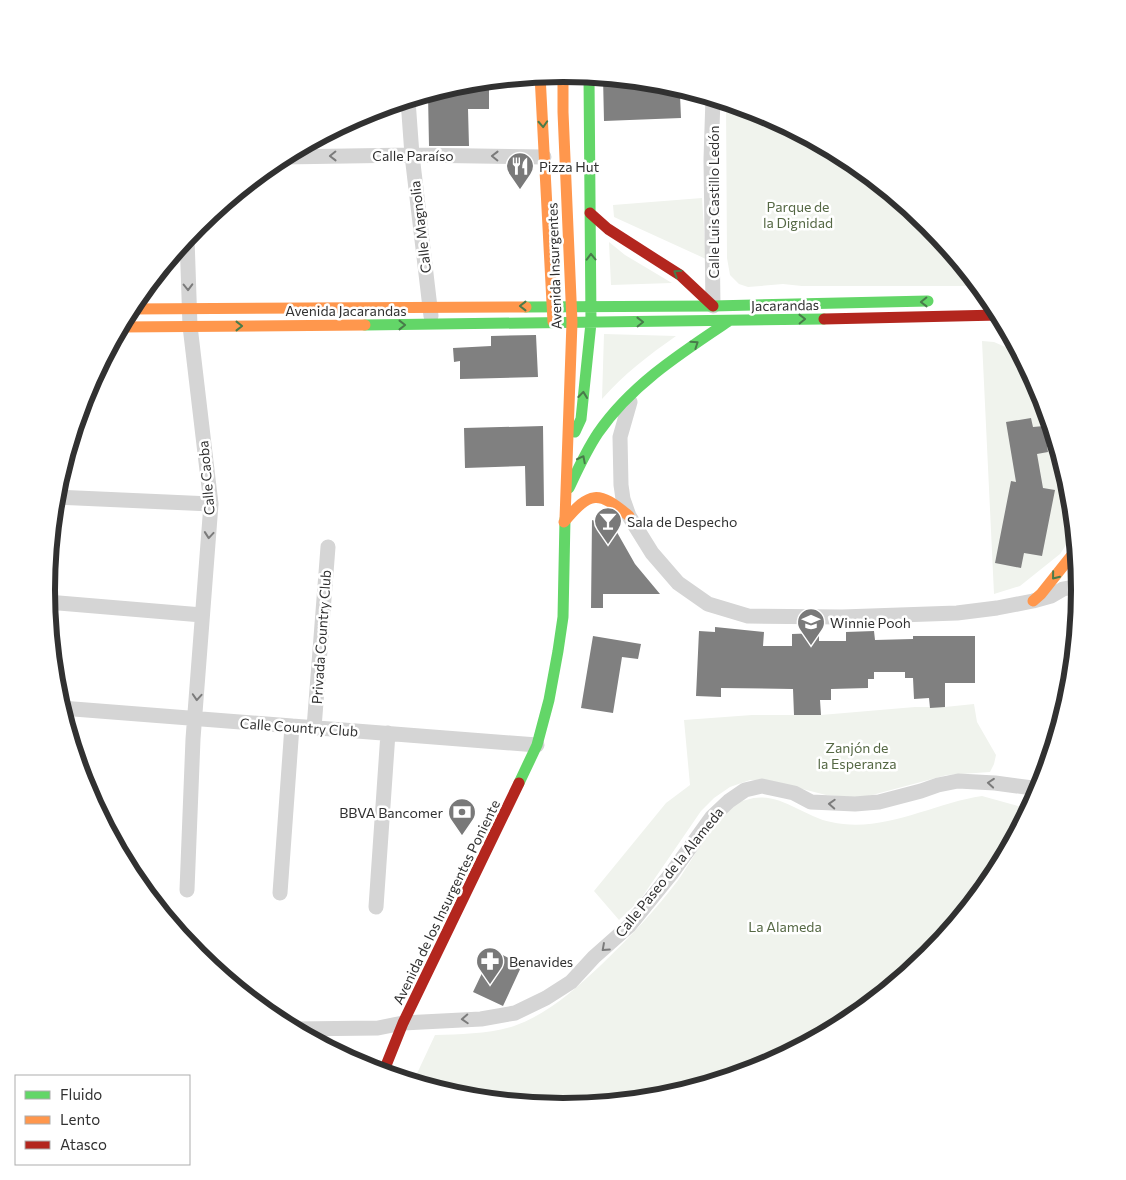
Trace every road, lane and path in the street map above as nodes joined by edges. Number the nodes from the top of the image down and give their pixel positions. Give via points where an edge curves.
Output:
1 (563, 82) edge
2 (541, 83) edge
3 (589, 83) edge
4 (541, 88) junction
5 (713, 105) edge
6 (408, 106) edge
7 (563, 112) junction
8 (412, 154) junction
9 (299, 157) edge
10 (544, 157) junction
11 (590, 213) junction
12 (187, 249) edge
13 (941, 301) dead end
14 (430, 306) junction
15 (552, 306) junction
16 (572, 306) junction
17 (591, 306) junction
18 (713, 306) junction
19 (188, 308) junction
20 (140, 309) edge
21 (954, 315) junction
22 (990, 315) edge
23 (729, 321) junction
24 (993, 321) edge
25 (553, 322) junction
26 (572, 322) junction
27 (591, 323) junction
28 (432, 324) junction
29 (190, 326) junction
30 (129, 327) edge
31 (634, 389) junction
32 (566, 458) junction
33 (64, 497) edge
34 (211, 504) junction
35 (628, 516) junction
36 (564, 522) junction
37 (328, 547) dead end
38 (1070, 558) edge
39 (1071, 588) edge
40 (1032, 601) junction
41 (55, 603) edge
42 (202, 616) junction
43 (69, 709) edge
44 (196, 718) junction
45 (292, 726) junction
46 (314, 728) junction
47 (388, 733) junction
48 (537, 745) junction
49 (1030, 788) edge
50 (187, 890) dead end
51 (280, 893) dead end
52 (376, 907) dead end
53 (403, 1023) junction
54 (307, 1029) edge
55 (386, 1066) edge

1 - 7 main road, Avenida Insurgentes
2 - 4 main road
3 - 11 main road
4 - 7 main road
4 -> 10 main road
5 - 18 street, Calle Luis Castillo Ledón
6 - 8 street, Calle Magnolia
7 - 16 main road, Avenida Insurgentes
8 -> 9 street, Calle Paraíso
10 -> 8 street, Calle Paraíso
8 - 14 street, Calle Magnolia
10 - 15 main road
17 -> 11 main road
18 -> 11 main road via 680,275 608,229
12 -> 19 street, Calle Caoba
13 -> 18 main road, Jacarandas
15 -> 14 main road, Avenida Jacarandas
14 - 19 main road, Avenida Jacarandas
14 - 28 street, Calle Magnolia
15 - 16 main road, Avenida Jacarandas
15 - 25 main road
16 - 17 main road, Jacarandas
16 - 26 main road, Avenida Insurgentes
17 - 18 main road, Jacarandas
17 - 27 main road, Avenida Insurgentes
19 - 20 main road, Avenida Jacarandas
19 - 29 street, Calle Caoba
21 - 22 main road, Jacarandas
23 -> 21 main road, Jacarandas
21 - 24 main road
27 -> 23 main road, Jacarandas
31 -> 23 main road
25 - 26 main road, Avenida Jacarandas
25 - 28 main road, Avenida Jacarandas
26 - 27 main road, Jacarandas
26 - 32 main road, Avenida Insurgentes
32 -> 27 main road, Avenida Insurgentes via 581,418
29 -> 28 main road, Avenida Jacarandas
29 - 30 main road, Avenida Jacarandas
29 - 34 street, Calle Caoba
31 - 35 street via 620,437 621,485
36 -> 31 main road via 569,491 586,452 599,429
32 - 36 main road, Avenida Insurgentes
33 - 34 street
34 -> 42 street, Calle Caoba
35 - 36 main road via 608,500 594,496 584,500
35 - 40 street via 652,553 678,583 708,604 748,616 957,613
36 - 48 main road, Avenida Insurgentes via 563,617 549,700
37 - 46 street, Privada Country Club
38 -> 40 main road
39 - 40 street
41 - 42 street
42 -> 44 street, Calle Caoba
43 - 44 street, Calle Country Club
44 - 45 street, Calle Country Club
44 - 50 street, Calle Caoba
45 - 46 street, Calle Country Club
45 - 51 street
46 - 47 street, Calle Country Club
47 - 48 street, Calle Country Club
47 - 52 street
48 - 53 main road, Avenida de los Insurgentes Poniente
49 -> 53 street, Calle Paseo de la Alameda via 958,782 879,802 856,804 811,802 794,793 762,786 745,790 712,817 628,926 571,982 514,1013 481,1019
53 - 54 street, Calle Paseo de la Alameda via 378,1028
53 - 55 main road, Avenida de los Insurgentes Poniente

